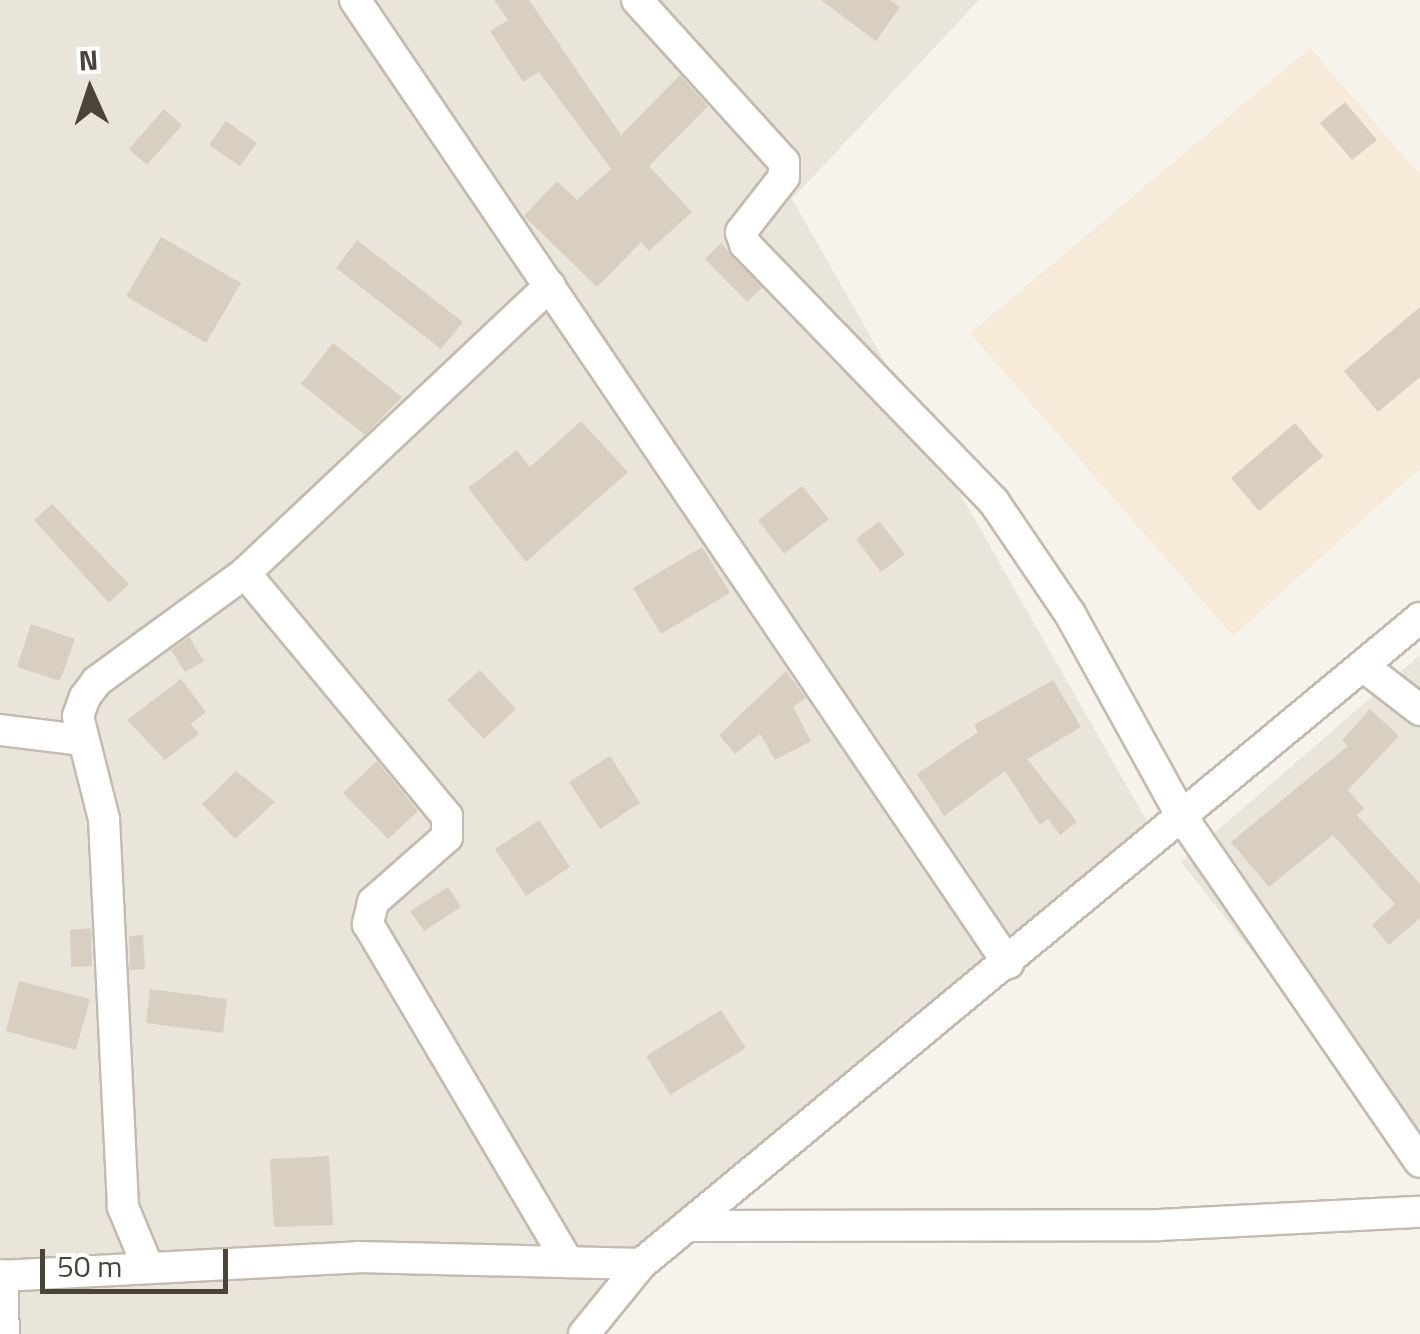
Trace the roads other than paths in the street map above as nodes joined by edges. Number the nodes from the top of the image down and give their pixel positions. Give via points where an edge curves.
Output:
1 (354, 0) edge
2 (637, 0) edge
3 (550, 286) junction
4 (245, 573) junction
5 (1420, 618) edge
6 (1363, 666) junction
7 (1420, 710) edge
8 (0, 730) edge
9 (82, 740) junction
10 (1182, 817) junction
11 (1008, 962) junction
12 (1420, 1162) edge
13 (1420, 1212) edge
14 (687, 1226) junction
15 (567, 1261) junction
16 (147, 1264) junction
17 (642, 1264) junction
18 (1, 1276) edge
19 (4, 1334) edge
20 (584, 1334) edge

1 - 3 street
2 - 10 street via 784,162 784,177 740,232 745,244 994,502 1070,614
3 - 4 street
3 - 11 street
4 - 9 street via 98,681 78,716
4 - 15 street via 447,816 447,837 373,902 368,924
5 - 6 street
6 - 7 street
6 - 10 street
8 - 9 street
9 - 16 street via 104,819 123,1207
10 - 11 street
10 - 12 street
11 - 14 street
13 - 14 street via 1159,1225
14 - 17 street
15 - 16 street via 358,1257
15 - 17 street
16 - 18 street
17 - 20 street
18 - 19 street

